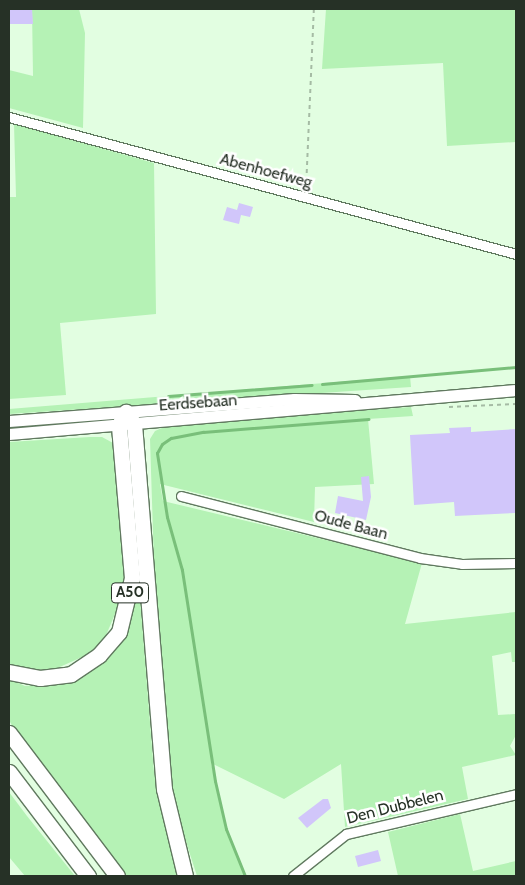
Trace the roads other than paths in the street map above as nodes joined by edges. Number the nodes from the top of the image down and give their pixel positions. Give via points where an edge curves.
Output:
1 (9, 117) edge
2 (516, 254) edge
3 (516, 390) edge
4 (9, 421) edge
5 (127, 421) junction
6 (9, 434) edge
7 (181, 496) dead end
8 (516, 563) edge
9 (9, 672) edge
10 (9, 732) edge
11 (9, 772) edge
12 (516, 794) edge
13 (88, 876) edge
14 (118, 876) edge
15 (185, 876) edge
16 (293, 876) edge

1 - 2 street, Abenhoefweg
3 - 5 main road, Eerdsebaan via 389,401 294,399
4 - 5 main road, Eerdsebaan
5 - 6 main road, Eerdsebaan
5 - 9 highway, A50 via 132,578 119,632 99,655 70,674 40,678
5 - 15 highway, A50 via 164,789
7 - 8 street, Oude Baan via 420,558 470,565
10 - 14 highway
11 - 13 highway
12 - 16 street, Den Dubbelen via 346,834

